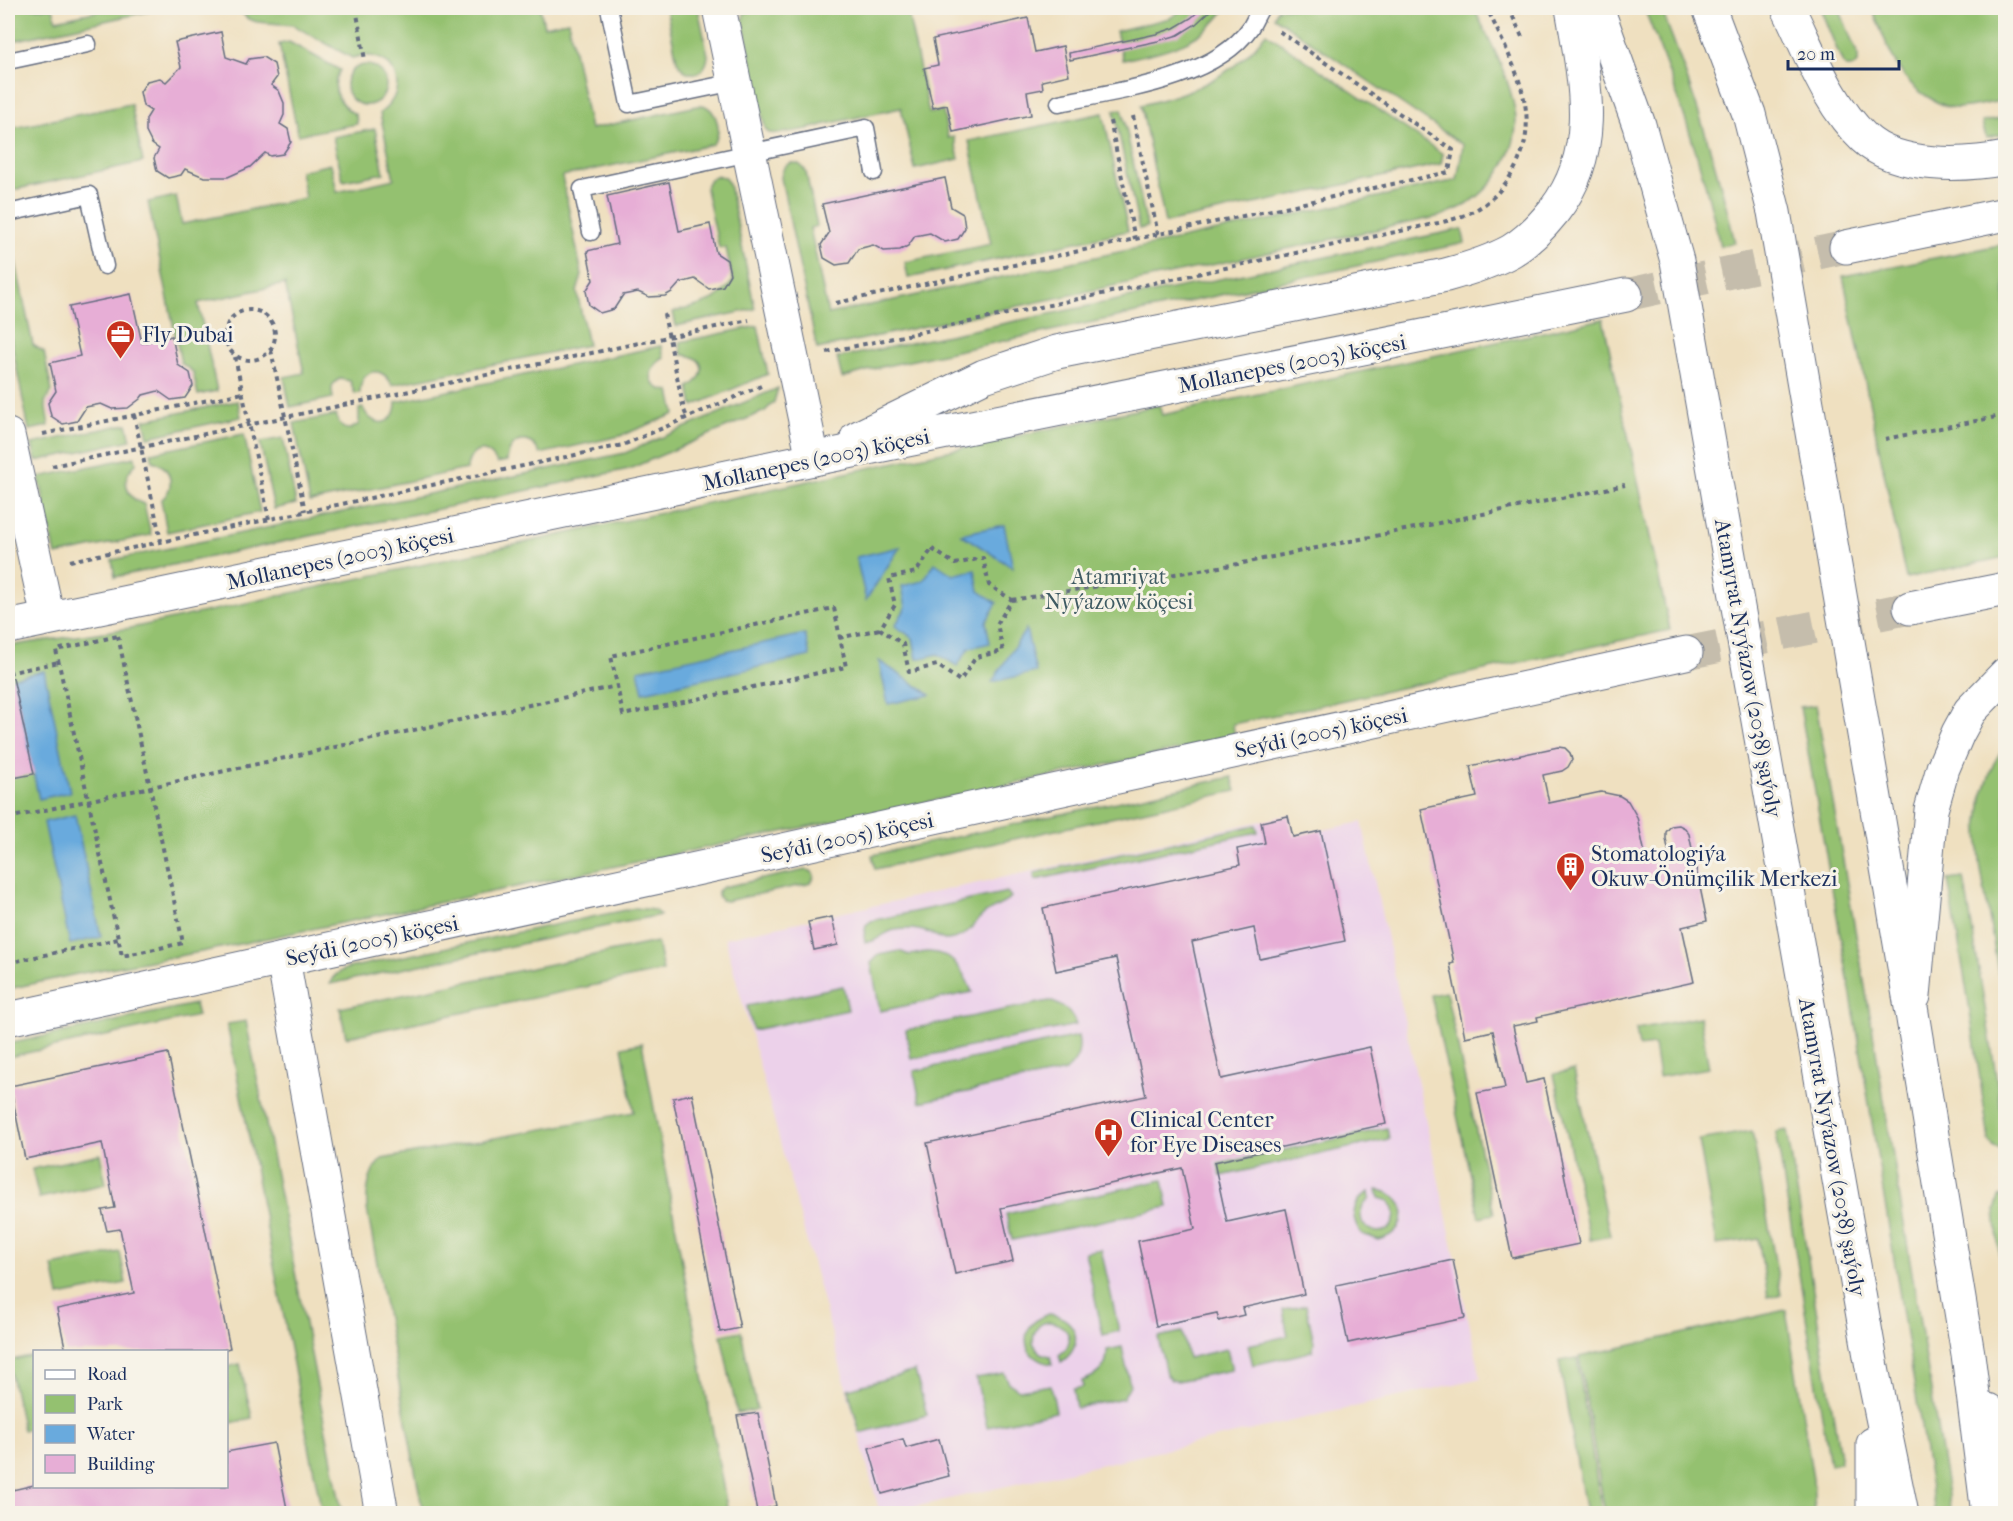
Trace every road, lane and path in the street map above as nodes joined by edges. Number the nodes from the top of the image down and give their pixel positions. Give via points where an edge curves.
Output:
1 (356, 8) edge
2 (609, 8) edge
3 (719, 8) edge
4 (1487, 8) edge
5 (1509, 8) edge
6 (1572, 8) edge
7 (1598, 8) edge
8 (1709, 8) edge
9 (1788, 8) edge
10 (1259, 12) edge
11 (1523, 39) dead end
12 (88, 44) dead end
13 (365, 60) dead end
14 (8, 62) edge
15 (735, 81) junction
16 (1127, 89) junction
17 (1105, 93) junction
18 (1059, 103) dead end
19 (749, 153) junction
20 (2006, 158) edge
21 (874, 172) dead end
22 (8, 213) edge
23 (2006, 214) edge
24 (591, 232) dead end
25 (1158, 234) junction
26 (1135, 239) junction
27 (1846, 247) tunnel mouth
28 (105, 266) dead end
29 (1626, 295) tunnel mouth
30 (836, 303) dead end
31 (664, 314) dead end
32 (755, 318) dead end
33 (669, 336) junction
34 (272, 350) junction
35 (235, 357) junction
36 (794, 369) junction
37 (243, 393) junction
38 (134, 415) junction
39 (2006, 415) edge
40 (285, 417) junction
41 (687, 417) junction
42 (249, 424) junction
43 (8, 435) edge
44 (42, 435) dead end
45 (1885, 439) dead end
46 (141, 447) junction
47 (813, 459) junction
48 (49, 466) dead end
49 (1625, 485) dead end
50 (305, 511) junction
51 (269, 519) junction
52 (161, 541) junction
53 (69, 561) dead end
54 (2006, 589) edge
55 (1012, 600) junction
56 (1910, 608) tunnel mouth
57 (48, 618) junction
58 (8, 627) edge
59 (880, 629) junction
60 (840, 638) junction
61 (1686, 653) tunnel mouth
62 (59, 662) junction
63 (8, 673) edge
64 (2006, 674) edge
65 (617, 686) junction
66 (150, 787) junction
67 (88, 800) junction
68 (8, 818) edge
69 (118, 939) junction
70 (283, 959) junction
71 (8, 963) edge
72 (1912, 1013) junction
73 (8, 1019) edge
74 (1968, 1354) junction
75 (1873, 1373) junction
76 (2006, 1457) edge
77 (382, 1514) edge
78 (1873, 1514) edge
79 (1902, 1514) edge
80 (1988, 1514) edge

1 - 13 path
2 - 15 lane via 629,104
3 - 15 street
4 - 36 path via 1523,92 1527,133 1512,174 1500,192 1476,211 1443,222 821,354
5 - 11 path
6 - 47 street via 1584,82 1583,149 1576,176 1562,201 1540,228 1511,251 1446,275 1057,352 984,376
7 - 75 street, Atamyrat Nyýazow (2038) şaýoly via 1639,125 1677,261
8 - 72 street via 1749,114 1774,212
9 - 20 street via 1838,107 1865,140 1904,158 1927,163
10 - 16 lane via 1249,29 1224,53 1193,70
10 - 25 path via 1453,150 1449,172
12 - 14 lane
15 - 19 street
16 - 17 lane
16 - 25 path
17 - 18 lane
17 - 26 path
19 - 21 lane via 866,128
19 - 24 lane via 582,189
19 - 36 street
22 - 28 lane via 89,195
23 - 27 street
25 - 26 path
26 - 30 path
29 - 47 street, Mollanepes (2003) köçesi
31 - 33 path
32 - 33 path
33 - 40 path
33 - 41 path
34 - 35 path via 248,361
34 - 35 path via 273,324 264,314 238,312 228,321 224,334 226,347
34 - 40 path
35 - 37 path
36 - 41 path
36 - 47 street
37 - 38 path
37 - 42 path
38 - 44 path
38 - 46 path
39 - 45 path
40 - 42 path
40 - 50 path
41 - 50 path via 623,445
42 - 46 path
42 - 51 path
43 - 57 street
46 - 48 path
46 - 52 path
47 - 57 street, Mollanepes (2003) köçesi
49 - 55 path via 1238,564
50 - 51 path
51 - 52 path
52 - 53 path
54 - 56 street
55 - 59 path via 989,585 983,558 955,564 932,549 916,572 889,578 895,605
55 - 59 path via 997,624 1003,651 976,657 960,681 937,665 909,672 903,644
57 - 58 street, Mollanepes (2003) köçesi
59 - 60 path
60 - 65 path via 846,667 623,715
60 - 65 path via 834,608 610,657
61 - 70 street, Seýdi (2005) köçesi
62 - 63 path
62 - 66 path via 56,650 118,636
62 - 67 path
64 - 72 street via 1970,711 1943,768 1931,810
65 - 66 path
66 - 67 path
66 - 69 path via 183,943 122,956
67 - 68 path
67 - 69 path
69 - 71 path
70 - 73 street, Seýdi (2005) köçesi
70 - 77 street
72 - 74 street
74 - 76 street
74 - 80 street
75 - 78 street
75 - 79 street, Atamyrat Nyýazow (2038) şaýoly

